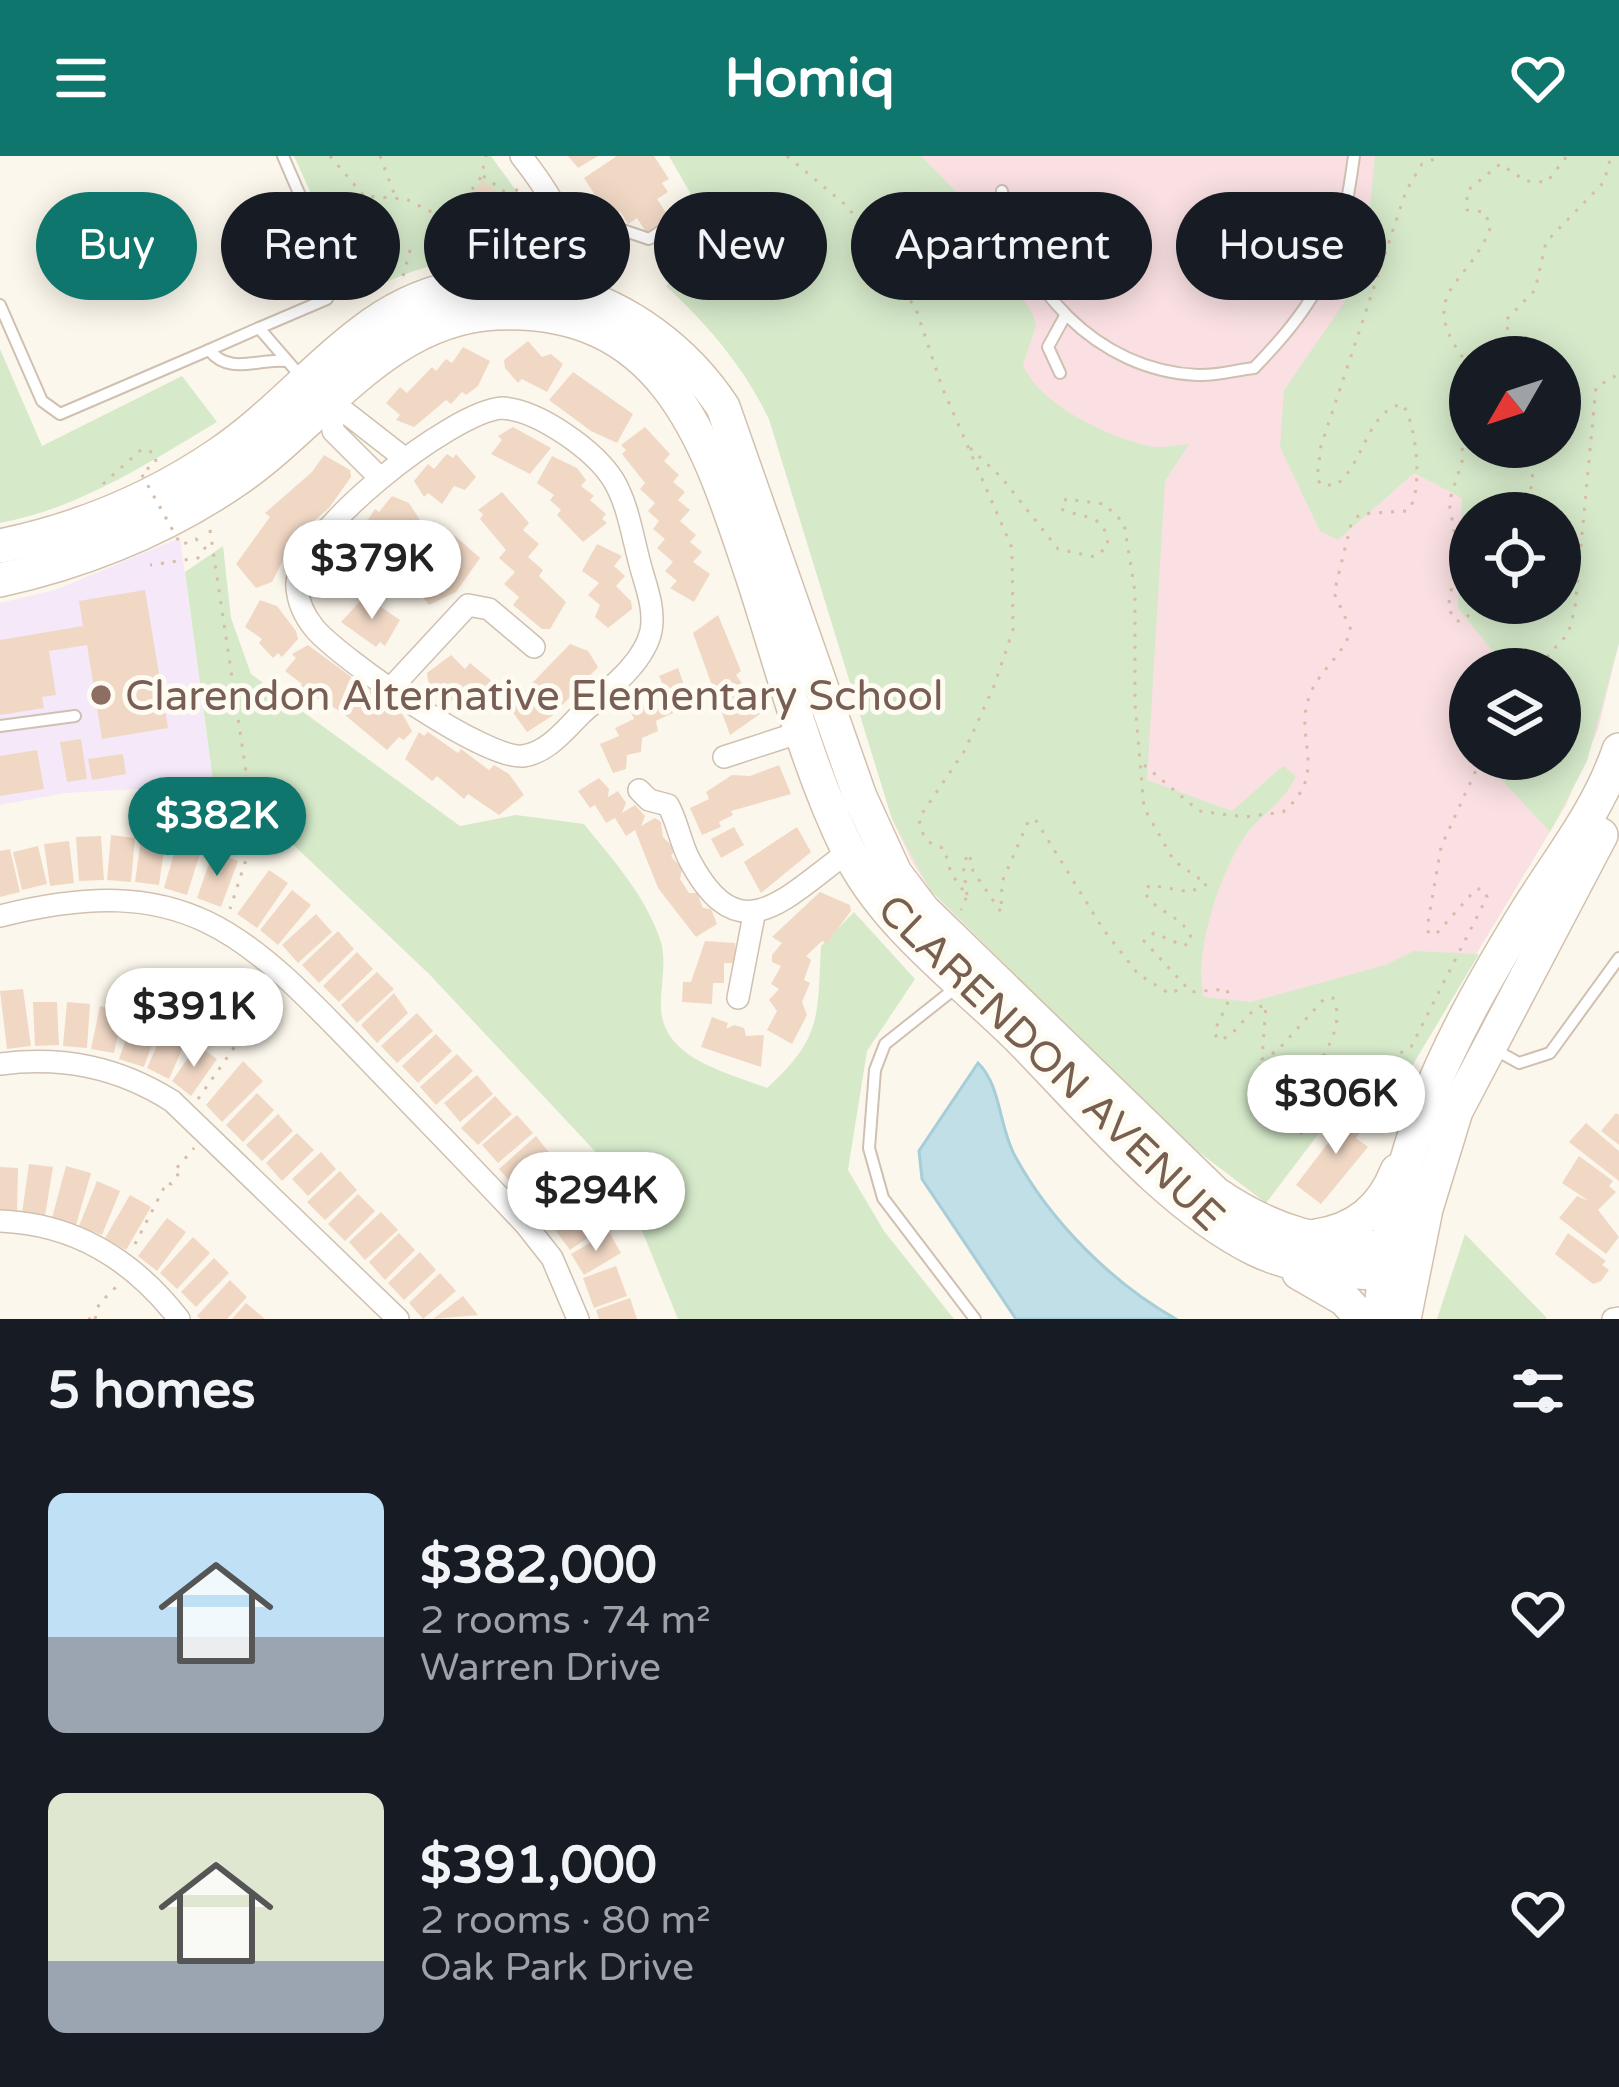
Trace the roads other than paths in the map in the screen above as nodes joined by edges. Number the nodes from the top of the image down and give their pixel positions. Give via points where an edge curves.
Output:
1 (284, 156) edge
2 (521, 156) edge
3 (1354, 156) edge
4 (1002, 191) dead end
5 (545, 192) edge
6 (424, 299) edge
7 (561, 300) edge
8 (584, 300) edge
9 (597, 300) edge
10 (0, 305) edge
11 (534, 315) junction
12 (1065, 316) junction
13 (260, 328) junction
14 (619, 345) junction
15 (209, 350) junction
16 (1060, 373) dead end
17 (308, 382) junction
18 (404, 458) junction
19 (380, 478) junction
20 (0, 546) edge
21 (0, 580) edge
22 (534, 647) dead end
23 (820, 680) junction
24 (392, 687) junction
25 (75, 716) dead end
26 (0, 726) edge
27 (804, 731) junction
28 (1619, 750) edge
29 (724, 757) dead end
30 (846, 759) junction
31 (639, 790) dead end
32 (1614, 818) edge
33 (848, 852) junction
34 (754, 914) junction
35 (0, 916) edge
36 (1619, 958) edge
37 (1491, 969) junction
38 (962, 982) junction
39 (738, 998) dead end
40 (1489, 1046) junction
41 (0, 1064) edge
42 (1422, 1102) junction
43 (0, 1221) edge
44 (1296, 1237) junction
45 (1260, 1252) junction
46 (1400, 1263) junction
47 (179, 1319) edge
48 (398, 1319) edge
49 (578, 1319) edge
50 (975, 1319) edge
51 (1363, 1319) edge
52 (1381, 1319) edge
53 (1404, 1319) edge

1 - 13 lane via 335,289
2 - 5 street
3 - 12 lane via 1325,283 1254,368 1199,376 1158,368
4 - 12 lane via 1028,272
6 - 17 main road, CLARENDON AVENUE via 392,312
7 - 11 main road
8 - 14 main road
9 - 23 main road, CLARENDON AVENUE via 662,338 723,407
10 - 15 lane via 42,401 60,414
11 - 14 main road, CLARENDON AVENUE
11 - 17 main road, CLARENDON AVENUE via 485,314 428,329
12 - 16 lane via 1048,347
13 - 15 lane
13 - 17 lane
14 - 27 main road, CLARENDON AVENUE via 674,391 708,446
15 - 17 lane via 217,359
17 - 18 street
17 - 19 street via 333,431
17 - 20 main road via 308,400 274,411 145,498
17 - 21 main road, CLARENDON AVENUE via 208,498 97,552
18 - 19 street
18 - 24 street via 492,409 521,411 549,426 615,483 652,624 635,662 530,754 474,741
19 - 24 street via 303,560 296,586 315,629
22 - 24 street via 493,611 468,605
23 - 27 main road
23 - 30 main road, CLARENDON AVENUE
25 - 26 lane
27 - 29 street
27 - 30 main road
27 - 33 main road, CLARENDON AVENUE
28 - 37 main road via 1588,824
30 - 44 main road, CLARENDON AVENUE via 895,873 956,943 1184,1168 1244,1213
31 - 34 street via 668,805 710,890 732,909
32 - 40 main road
33 - 34 street, CLARENDON AVENUE
33 - 38 main road, CLARENDON AVENUE via 877,897
34 - 39 street
35 - 49 street via 124,899 224,928 287,976 526,1225 552,1258
36 - 40 lane via 1550,1053 1519,1063
37 - 40 main road via 1498,988 1478,1022
37 - 42 main road
38 - 45 main road, CLARENDON AVENUE via 1174,1191
38 - 50 lane via 885,1044 869,1148 883,1198
40 - 46 main road
41 - 48 street via 66,1061 153,1089 196,1120
42 - 44 main road via 1377,1206 1350,1228
42 - 46 main road
43 - 47 street via 68,1233 124,1262
44 - 46 main road, CLARENDON AVENUE
45 - 46 main road, CLARENDON AVENUE via 1333,1272
45 - 51 main road via 1344,1299
46 - 52 main road
46 - 53 main road

